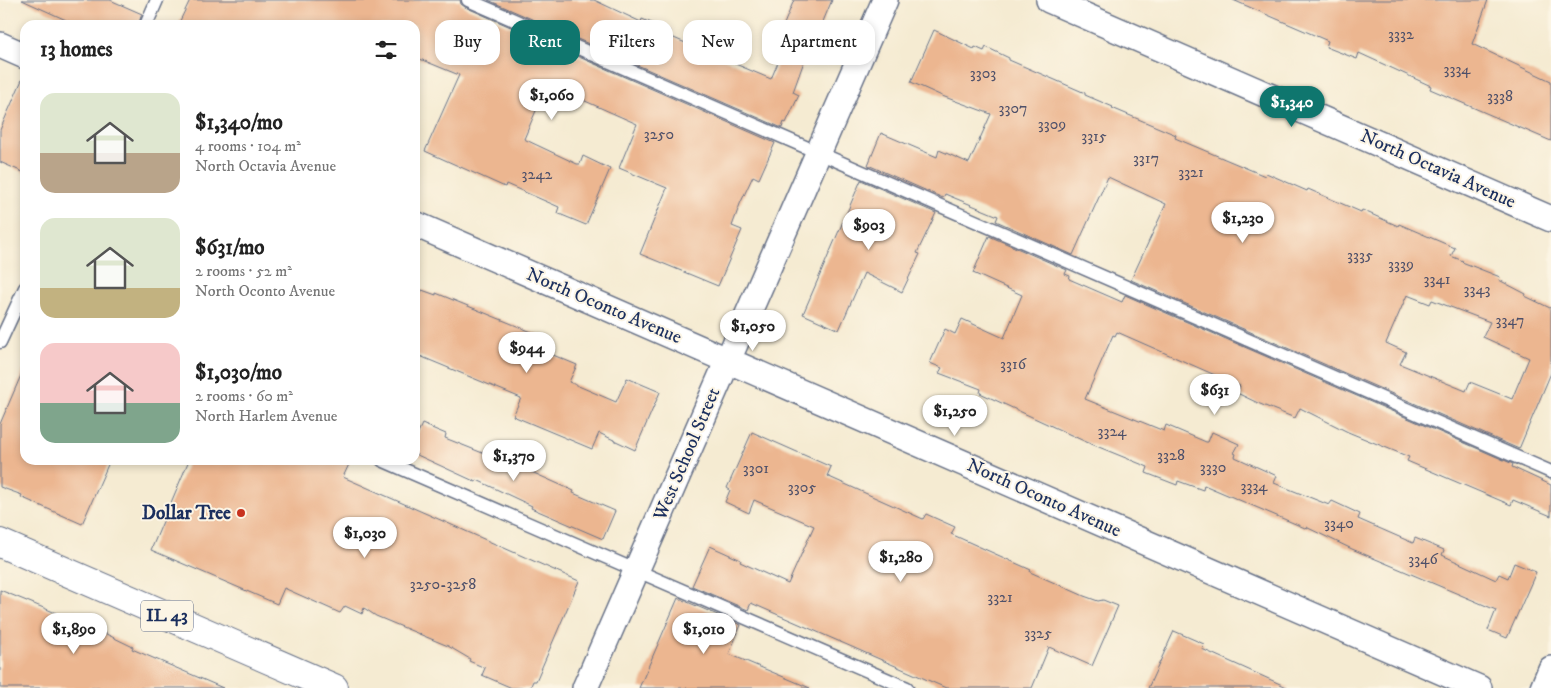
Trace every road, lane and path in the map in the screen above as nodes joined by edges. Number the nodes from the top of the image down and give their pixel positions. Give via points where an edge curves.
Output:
1 (157, 0) edge
2 (468, 0) edge
3 (885, 0) edge
4 (1049, 0) edge
5 (148, 20) edge
6 (0, 45) edge
7 (20, 54) edge
8 (819, 152) junction
9 (1551, 219) edge
10 (420, 226) edge
11 (20, 307) edge
12 (0, 342) edge
13 (728, 360) junction
14 (394, 465) edge
15 (1551, 472) edge
16 (0, 543) edge
17 (636, 570) junction
18 (1551, 670) edge
19 (334, 688) edge
20 (585, 688) edge
21 (906, 688) edge
22 (1479, 688) edge
23 (1543, 688) edge

1 - 5 lane
2 - 8 lane
3 - 8 street, West School Street
4 - 9 street, North Octavia Avenue
6 - 7 street
8 - 13 street, West School Street
8 - 15 lane
10 - 13 street, North Oconto Avenue
11 - 12 lane
13 - 17 street, West School Street
13 - 22 street, North Oconto Avenue
14 - 17 lane
16 - 19 main road, IL 43
17 - 20 street, West School Street
17 - 21 lane
18 - 23 street

